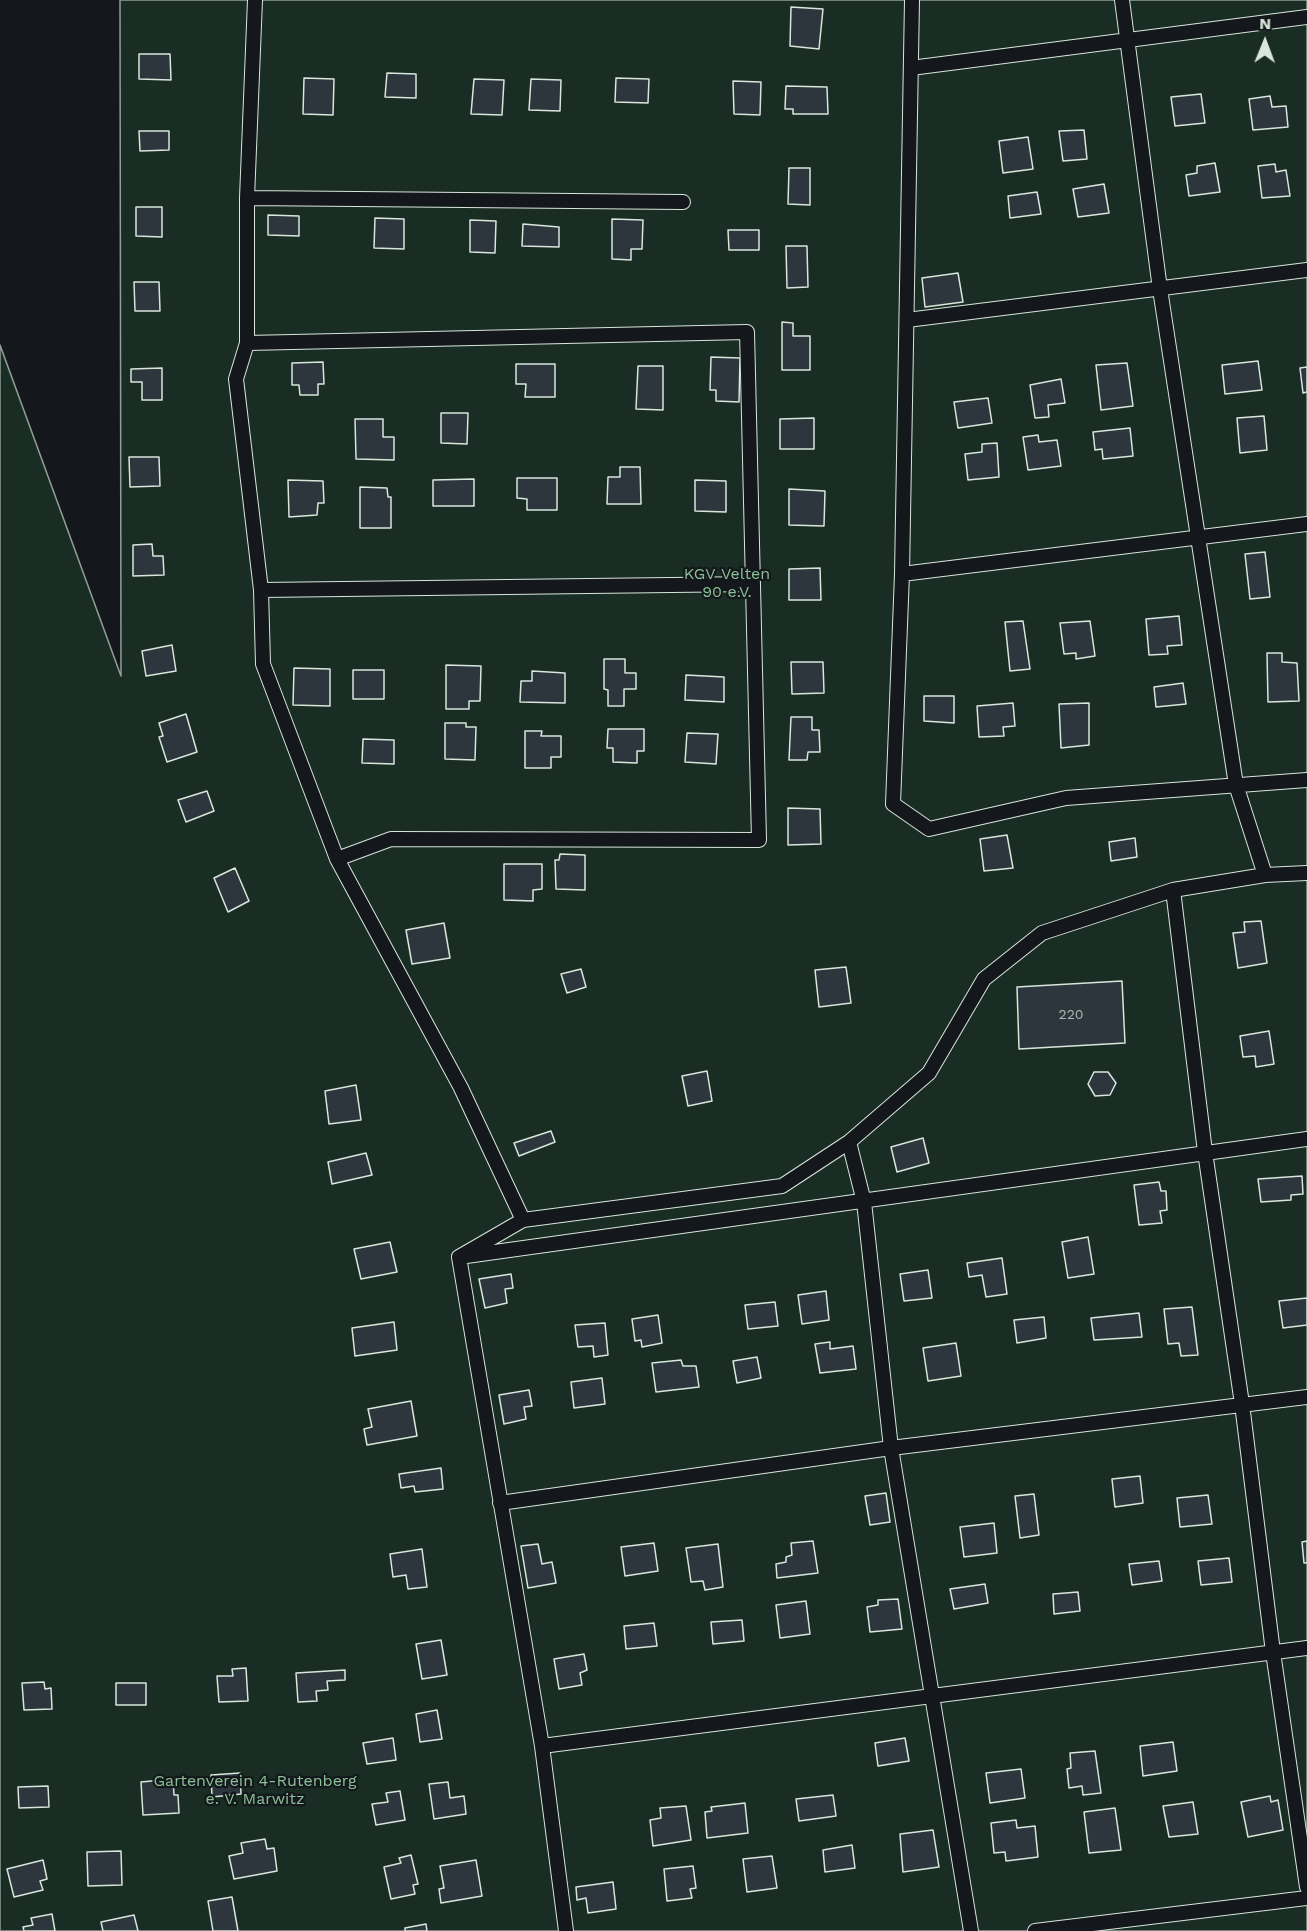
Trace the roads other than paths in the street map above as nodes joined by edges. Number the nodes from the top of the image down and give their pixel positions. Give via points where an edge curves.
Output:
1 (255, 0) edge
2 (912, 0) edge
3 (1122, 0) edge
4 (1307, 17) edge
5 (1128, 41) junction
6 (911, 68) junction
7 (247, 198) junction
8 (683, 202) dead end
9 (1307, 270) edge
10 (1160, 290) junction
11 (907, 320) junction
12 (247, 343) junction
13 (1307, 524) edge
14 (1197, 538) junction
15 (902, 574) junction
16 (753, 584) junction
17 (261, 590) junction
18 (1307, 780) edge
19 (1236, 785) junction
20 (337, 859) junction
21 (1307, 873) edge
22 (1265, 876) junction
23 (1173, 890) junction
24 (1307, 1138) edge
25 (849, 1142) junction
26 (1205, 1152) junction
27 (864, 1202) junction
28 (523, 1220) junction
29 (459, 1257) junction
30 (1307, 1397) edge
31 (1242, 1404) junction
32 (891, 1448) junction
33 (500, 1503) junction
34 (1307, 1648) edge
35 (1273, 1652) junction
36 (931, 1695) junction
37 (542, 1746) junction
38 (1307, 1887) edge
39 (1307, 1898) edge
40 (566, 1931) edge
41 (971, 1931) edge
42 (1035, 1931) edge

1 - 7 lane
2 - 6 lane
3 - 5 lane
4 - 5 lane
5 - 6 lane
5 - 10 lane
6 - 11 lane
7 - 8 lane
7 - 12 lane
9 - 10 lane
10 - 11 lane
10 - 14 lane
11 - 15 lane
12 - 16 lane via 747,332
12 - 17 lane via 236,379
13 - 14 lane
14 - 15 lane
14 - 19 lane
15 - 19 lane via 893,804 929,829 1066,798
16 - 17 lane
16 - 20 lane via 759,840 391,839
17 - 20 lane via 262,664
18 - 19 lane
19 - 22 lane
20 - 28 lane via 461,1088
21 - 22 lane
22 - 23 lane
23 - 25 lane via 1042,933 984,979 929,1073
23 - 26 lane
24 - 26 lane
25 - 27 lane
25 - 28 lane via 782,1186
26 - 27 lane
26 - 31 lane
27 - 29 lane
27 - 32 lane
28 - 29 lane
29 - 33 lane
30 - 31 lane
31 - 32 lane
31 - 35 lane
32 - 33 lane
32 - 36 lane
33 - 37 lane
34 - 35 lane
35 - 36 lane
35 - 38 lane
36 - 37 lane
36 - 41 lane
37 - 40 lane
39 - 42 lane

